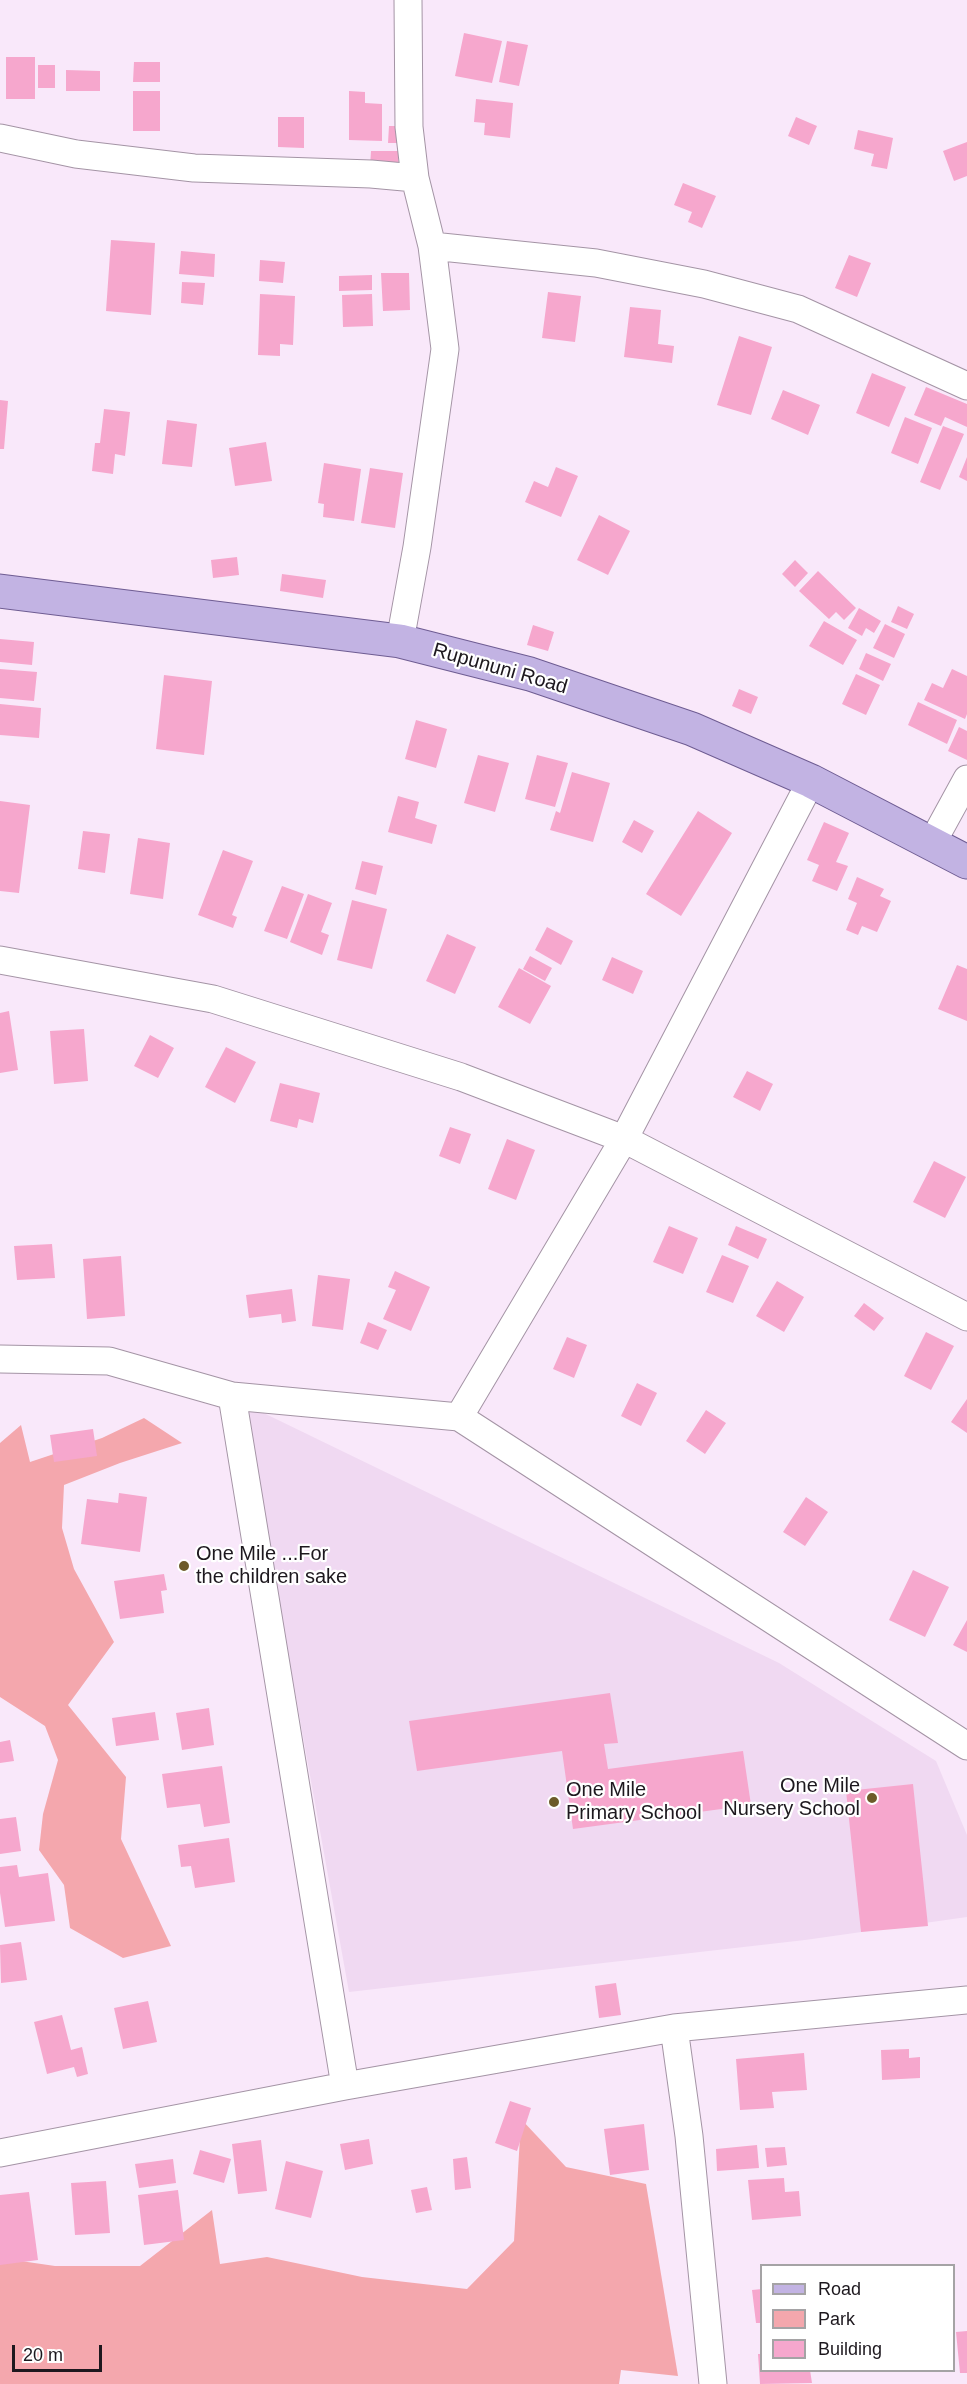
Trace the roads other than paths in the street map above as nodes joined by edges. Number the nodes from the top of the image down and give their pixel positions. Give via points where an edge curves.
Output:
1 (408, 0) edge
2 (0, 138) edge
3 (415, 178) junction
4 (432, 246) junction
5 (967, 386) edge
6 (0, 591) edge
7 (400, 641) junction
8 (967, 779) edge
9 (811, 781) junction
10 (932, 843) junction
11 (967, 862) edge
12 (0, 960) edge
13 (624, 1138) junction
14 (967, 1317) edge
15 (0, 1359) edge
16 (232, 1395) junction
17 (459, 1417) junction
18 (967, 1746) edge
19 (967, 2000) edge
20 (674, 2028) junction
21 (345, 2086) junction
22 (0, 2153) edge
23 (713, 2384) edge

1 - 3 street
2 - 3 street via 76,154 194,168
3 - 4 street
4 - 5 street via 596,263 714,287 798,309
4 - 7 street via 445,350
6 - 7 main road, Rupununi Road
7 - 9 main road, Rupununi Road via 530,674 692,729
8 - 10 street
9 - 10 main road, Rupununi Road
9 - 13 street
10 - 11 main road, Rupununi Road
12 - 13 street via 213,999 461,1077
13 - 14 street
13 - 17 street
15 - 16 street via 110,1361
16 - 17 street
16 - 21 street
17 - 18 street
19 - 20 street
20 - 21 street
20 - 23 street via 689,2136
21 - 22 street

